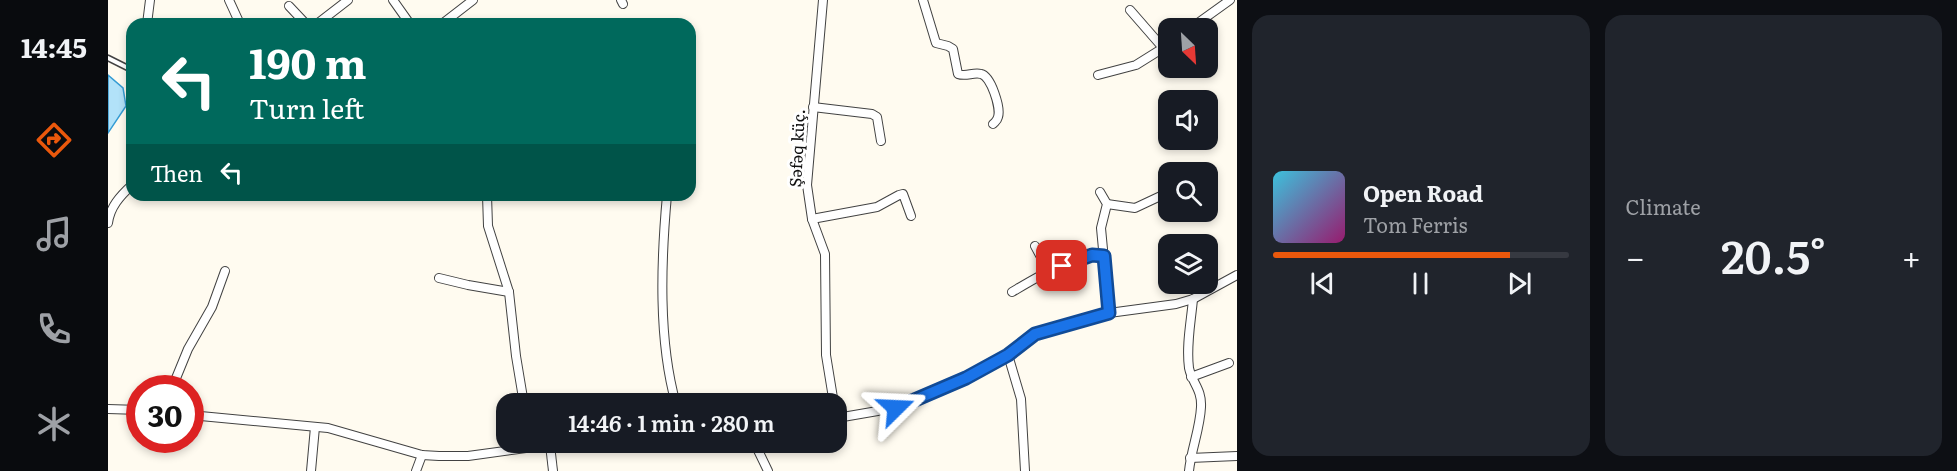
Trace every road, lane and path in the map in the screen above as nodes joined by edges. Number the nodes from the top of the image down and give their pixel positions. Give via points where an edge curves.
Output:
1 (150, 0) edge
2 (229, 0) edge
3 (348, 0) edge
4 (393, 0) edge
5 (473, 0) edge
6 (823, 0) edge
7 (923, 0) edge
8 (1230, 0) edge
9 (289, 6) dead end
10 (1130, 10) dead end
11 (148, 18) edge
12 (237, 18) edge
13 (300, 18) edge
14 (325, 18) edge
15 (406, 18) edge
16 (450, 18) edge
17 (1205, 18) edge
18 (1158, 39) edge
19 (1158, 52) edge
20 (108, 58) edge
21 (126, 67) edge
22 (1098, 75) dead end
23 (813, 107) junction
24 (993, 124) dead end
25 (881, 141) dead end
26 (126, 191) edge
27 (1100, 192) dead end
28 (1158, 197) edge
29 (487, 201) edge
30 (666, 201) edge
31 (1107, 204) junction
32 (109, 213) edge
33 (911, 216) dead end
34 (812, 219) junction
35 (108, 223) edge
36 (1035, 246) dead end
37 (1104, 256) junction
38 (225, 271) dead end
39 (1048, 272) junction
40 (1237, 275) edge
41 (439, 278) dead end
42 (509, 292) junction
43 (1012, 292) dead end
44 (1193, 299) junction
45 (1109, 313) junction
46 (1008, 355) junction
47 (1229, 363) dead end
48 (177, 375) edge
49 (1191, 376) junction
50 (522, 393) edge
51 (674, 393) edge
52 (832, 393) edge
53 (108, 409) edge
54 (126, 410) edge
55 (204, 417) edge
56 (847, 417) edge
57 (315, 427) junction
58 (496, 450) edge
59 (551, 453) edge
60 (759, 453) edge
61 (422, 454) junction
62 (1237, 456) edge
63 (1190, 458) junction
64 (310, 471) edge
65 (416, 471) edge
66 (553, 471) edge
67 (768, 471) edge
68 (1025, 471) edge
69 (1189, 471) edge

1 - 11 street
2 - 12 street
3 - 14 street
4 - 15 street
5 - 16 street
6 - 23 street, Şəfəq küç.
7 - 24 street via 933,37 936,43 953,49 958,74 981,74 990,83 999,113
8 - 17 street
9 - 13 street
10 - 18 street
19 - 22 street via 1136,65
20 - 21 lane
23 - 25 street via 872,114
23 - 34 street, Şəfəq küç. via 807,185
26 - 32 street
27 - 31 street
28 - 31 street via 1135,208
29 - 42 street via 488,226
30 - 51 street via 664,297 668,367
31 - 37 street via 1101,228
32 - 35 street
33 - 34 street via 903,194 877,207
34 - 52 street, Şəfəq küç. via 825,254 826,355
36 - 39 street
37 - 39 street via 1092,255
37 - 45 street
38 - 48 street via 212,307
39 - 43 street
40 - 44 street
41 - 42 street
42 - 50 street
44 - 45 street
44 - 49 street via 1188,343
45 - 46 street via 1035,334
46 - 56 street via 940,391 896,408
46 - 68 street via 1021,399
47 - 49 street
49 - 63 street via 1197,383 1201,405
53 - 54 street
55 - 57 street
57 - 61 street
57 - 64 street
58 - 61 street via 460,456
59 - 66 street
60 - 67 street
61 - 65 street
62 - 63 street
63 - 69 street

